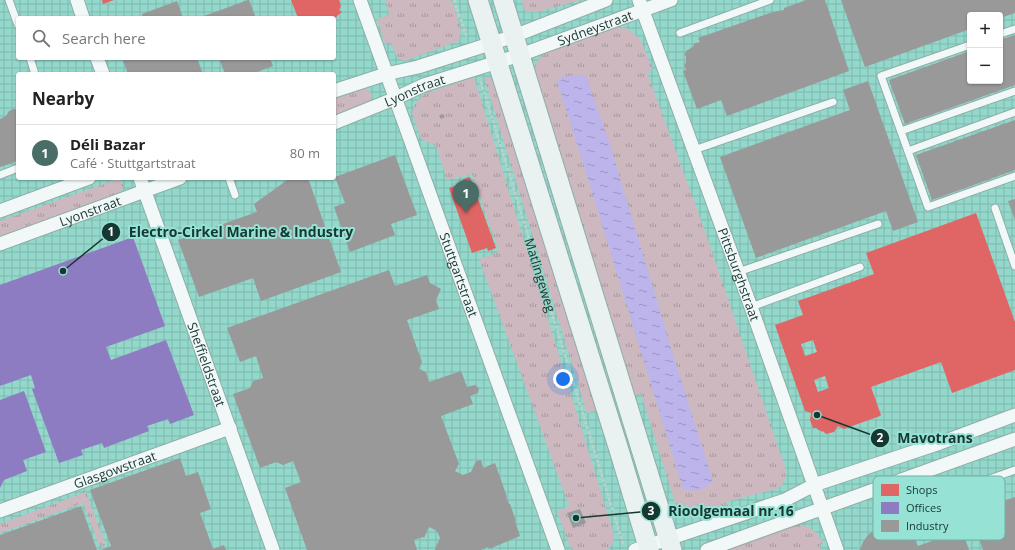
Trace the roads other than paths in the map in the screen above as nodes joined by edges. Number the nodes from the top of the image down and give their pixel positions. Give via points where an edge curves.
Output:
1 (9, 0) edge
2 (77, 0) edge
3 (360, 0) edge
4 (478, 0) edge
5 (503, 0) edge
6 (606, 0) edge
7 (671, 0) edge
8 (770, 0) edge
9 (641, 5) edge
10 (82, 16) edge
11 (16, 19) edge
12 (1015, 28) edge
13 (680, 33) dead end
14 (1003, 33) edge
15 (514, 36) junction
16 (492, 43) junction
17 (967, 45) edge
18 (520, 55) junction
19 (31, 60) edge
20 (98, 60) edge
21 (498, 62) junction
22 (34, 72) edge
23 (102, 72) edge
24 (386, 74) junction
25 (336, 90) edge
26 (1015, 91) edge
27 (396, 98) junction
28 (833, 102) dead end
29 (1015, 112) edge
30 (336, 122) edge
31 (901, 131) junction
32 (694, 150) junction
33 (908, 151) junction
34 (16, 169) edge
35 (0, 175) edge
36 (1015, 176) edge
37 (141, 180) edge
38 (174, 180) edge
39 (230, 180) edge
40 (72, 181) edge
41 (144, 191) junction
42 (235, 195) dead end
43 (995, 208) dead end
44 (0, 211) edge
45 (878, 224) dead end
46 (0, 244) edge
47 (1015, 266) edge
48 (860, 267) dead end
49 (738, 272) junction
50 (751, 307) junction
51 (1015, 415) edge
52 (230, 428) junction
53 (1015, 439) edge
54 (940, 443) junction
55 (946, 464) junction
56 (1015, 470) edge
57 (918, 474) joint
58 (912, 476) edge
59 (998, 476) edge
60 (814, 485) junction
61 (873, 490) edge
62 (822, 508) junction
63 (0, 511) edge
64 (670, 544) edge
65 (644, 548) edge
66 (273, 550) edge
67 (558, 550) edge
68 (707, 550) edge
69 (837, 550) edge

1 - 11 lane
2 - 10 street
3 - 24 street, Stuttgartstraat
4 - 16 main road, Matlingeweg
5 - 15 main road
6 - 15 street, Sydneystraat
7 - 9 street, Sydneystraat
8 - 13 lane
9 - 18 street, Sydneystraat
9 - 32 street, Pittsburghstraat
12 - 14 lane
15 - 16 street, Sydneystraat
15 - 18 main road
16 - 21 main road, Matlingeweg
16 - 24 street, Lyonstraat via 418,67
17 - 31 lane via 881,76
18 - 21 street, Sydneystraat
18 - 64 main road
19 - 22 lane
20 - 23 street
21 - 27 street, Lyonstraat via 424,85
21 - 65 main road, Matlingeweg via 614,435
24 - 25 street, Lyonstraat
24 - 27 street, Stuttgartstraat
26 - 31 lane
27 - 30 street, Lyonstraat
27 - 67 street, Stuttgartstraat
28 - 32 lane
29 - 33 lane
31 - 33 lane
32 - 49 street, Pittsburghstraat
33 - 36 lane via 928,207
34 - 35 lane
37 - 41 street, Sheffieldstraat
38 - 41 street, Lyonstraat
39 - 42 lane
40 - 44 street
41 - 46 street, Lyonstraat
41 - 52 street, Sheffieldstraat
43 - 47 lane
45 - 49 lane
48 - 50 lane
49 - 50 street, Pittsburghstraat
50 - 60 street, Pittsburghstraat
51 - 54 street
52 - 63 street, Glasgowstraat
52 - 66 street, Sheffieldstraat
53 - 55 street
54 - 55 street
54 - 60 street
55 - 57 street
56 - 59 lane
57 - 58 street
60 - 62 street, Pittsburghstraat
60 - 64 street via 785,500
61 - 62 street
62 - 68 street
62 - 69 street, Pittsburghstraat
64 - 65 street

